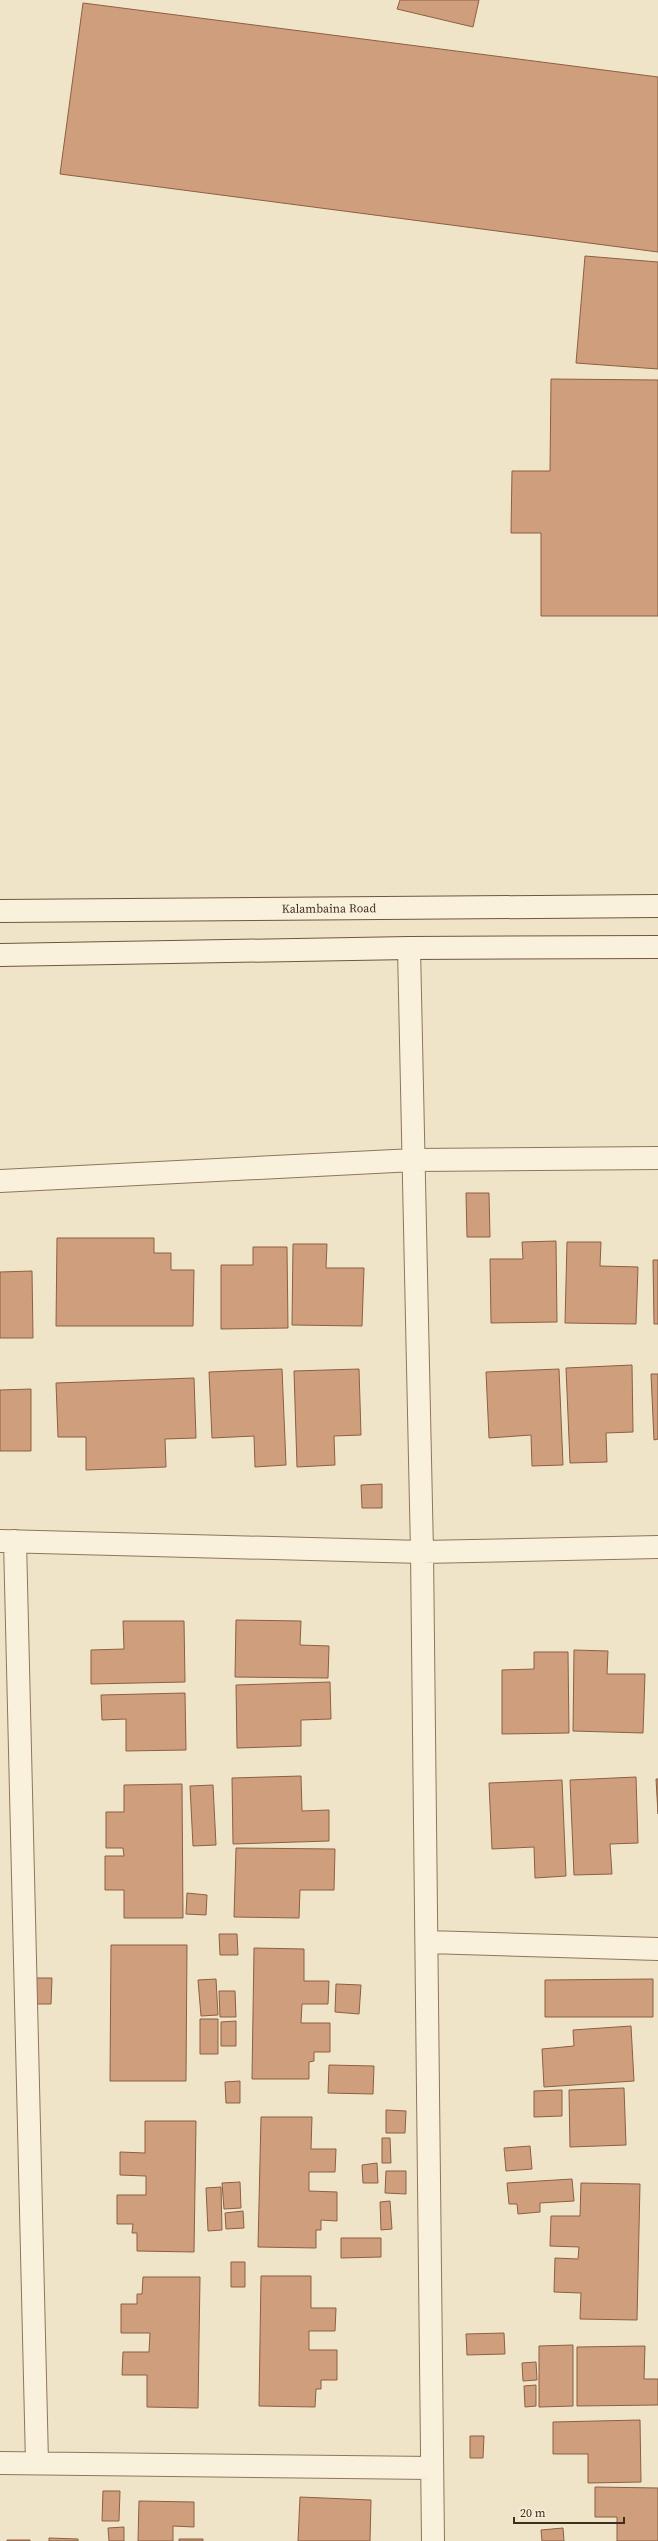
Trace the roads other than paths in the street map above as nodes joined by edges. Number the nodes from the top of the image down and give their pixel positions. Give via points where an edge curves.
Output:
1 (658, 906) edge
2 (0, 911) edge
3 (658, 947) edge
4 (409, 948) junction
5 (0, 955) edge
6 (658, 1158) edge
7 (414, 1160) junction
8 (0, 1181) edge
9 (7, 1541) edge
10 (658, 1546) edge
11 (422, 1552) junction
12 (428, 1942) junction
13 (658, 1949) edge
14 (37, 2462) junction
15 (0, 2463) edge
16 (432, 2468) junction
17 (433, 2541) edge

1 - 2 street, Kalambaina Road
3 - 4 street
4 - 5 street
4 - 7 street
6 - 7 street
7 - 8 street
7 - 11 street
9 - 11 street
9 - 14 street
10 - 11 street
11 - 12 street
12 - 13 street
12 - 16 street
14 - 15 street
14 - 16 street
16 - 17 street

